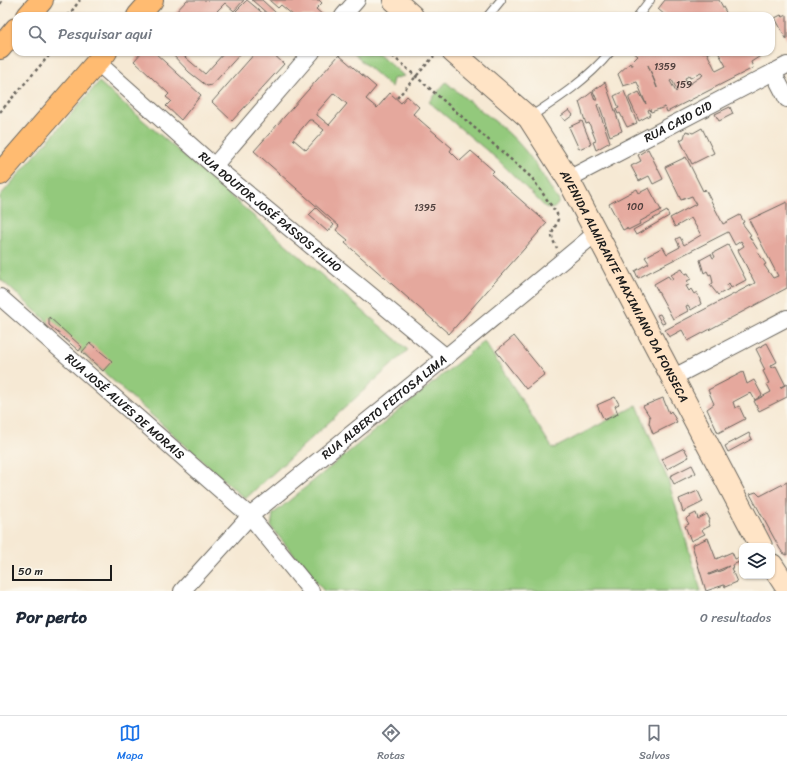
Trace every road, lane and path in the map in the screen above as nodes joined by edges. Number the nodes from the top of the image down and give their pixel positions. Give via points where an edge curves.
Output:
1 (3, 0) edge
2 (42, 0) edge
3 (80, 0) edge
4 (152, 0) edge
5 (357, 0) edge
6 (394, 0) edge
7 (501, 0) edge
8 (650, 0) edge
9 (0, 4) edge
10 (32, 12) edge
11 (71, 12) edge
12 (142, 12) edge
13 (346, 12) edge
14 (408, 12) edge
15 (491, 12) edge
16 (641, 12) edge
17 (12, 34) edge
18 (0, 48) edge
19 (49, 56) edge
20 (309, 56) edge
21 (393, 56) edge
22 (448, 56) edge
23 (453, 56) edge
24 (607, 56) edge
25 (102, 57) edge
26 (787, 65) edge
27 (773, 72) junction
28 (416, 76) junction
29 (397, 98) dead end
30 (787, 99) edge
31 (0, 112) edge
32 (51, 115) junction
33 (529, 118) junction
34 (0, 159) edge
35 (214, 166) junction
36 (0, 174) edge
37 (568, 179) junction
38 (596, 233) junction
39 (563, 260) junction
40 (0, 297) edge
41 (787, 318) edge
42 (446, 357) junction
43 (672, 378) junction
44 (250, 516) junction
45 (758, 543) edge
46 (182, 591) edge
47 (311, 591) edge

1 - 9 path
2 - 10 highway
3 - 11 path
4 - 12 highway
5 - 13 street
6 - 14 main road
7 - 15 lane
8 - 16 lane
17 - 18 highway
19 - 31 path
20 - 35 street
21 - 28 path
22 - 28 path
23 - 33 main road, AVENIDA ALMIRANTE MAXIMIANO DA FONSECA
24 - 33 lane via 572,88
25 - 32 highway
25 - 35 street, RUA DOUTOR JOSÉ PASSOS FILHO
26 - 27 street, RUA CAIO CID
27 - 30 street
27 - 37 street, RUA CAIO CID
28 - 29 path
28 - 39 path via 532,178 557,214 558,219 551,238
32 - 34 highway
32 - 36 highway
33 - 37 main road, AVENIDA ALMIRANTE MAXIMIANO DA FONSECA
35 - 42 street, RUA DOUTOR JOSÉ PASSOS FILHO
37 - 38 main road, AVENIDA ALMIRANTE MAXIMIANO DA FONSECA
38 - 39 street, RUA ALBERTO FEITOSA LIMA
38 - 43 main road, AVENIDA ALMIRANTE MAXIMIANO DA FONSECA
39 - 42 street, RUA ALBERTO FEITOSA LIMA
40 - 44 street, RUA JOSÉ ALVES DE MORAIS
41 - 43 street
42 - 44 street, RUA ALBERTO FEITOSA LIMA
43 - 45 main road, AVENIDA ALMIRANTE MAXIMIANO DA FONSECA
44 - 46 street, RUA ALBERTO FEITOSA LIMA
44 - 47 street, RUA JOSÉ ALVES DE MORAIS

